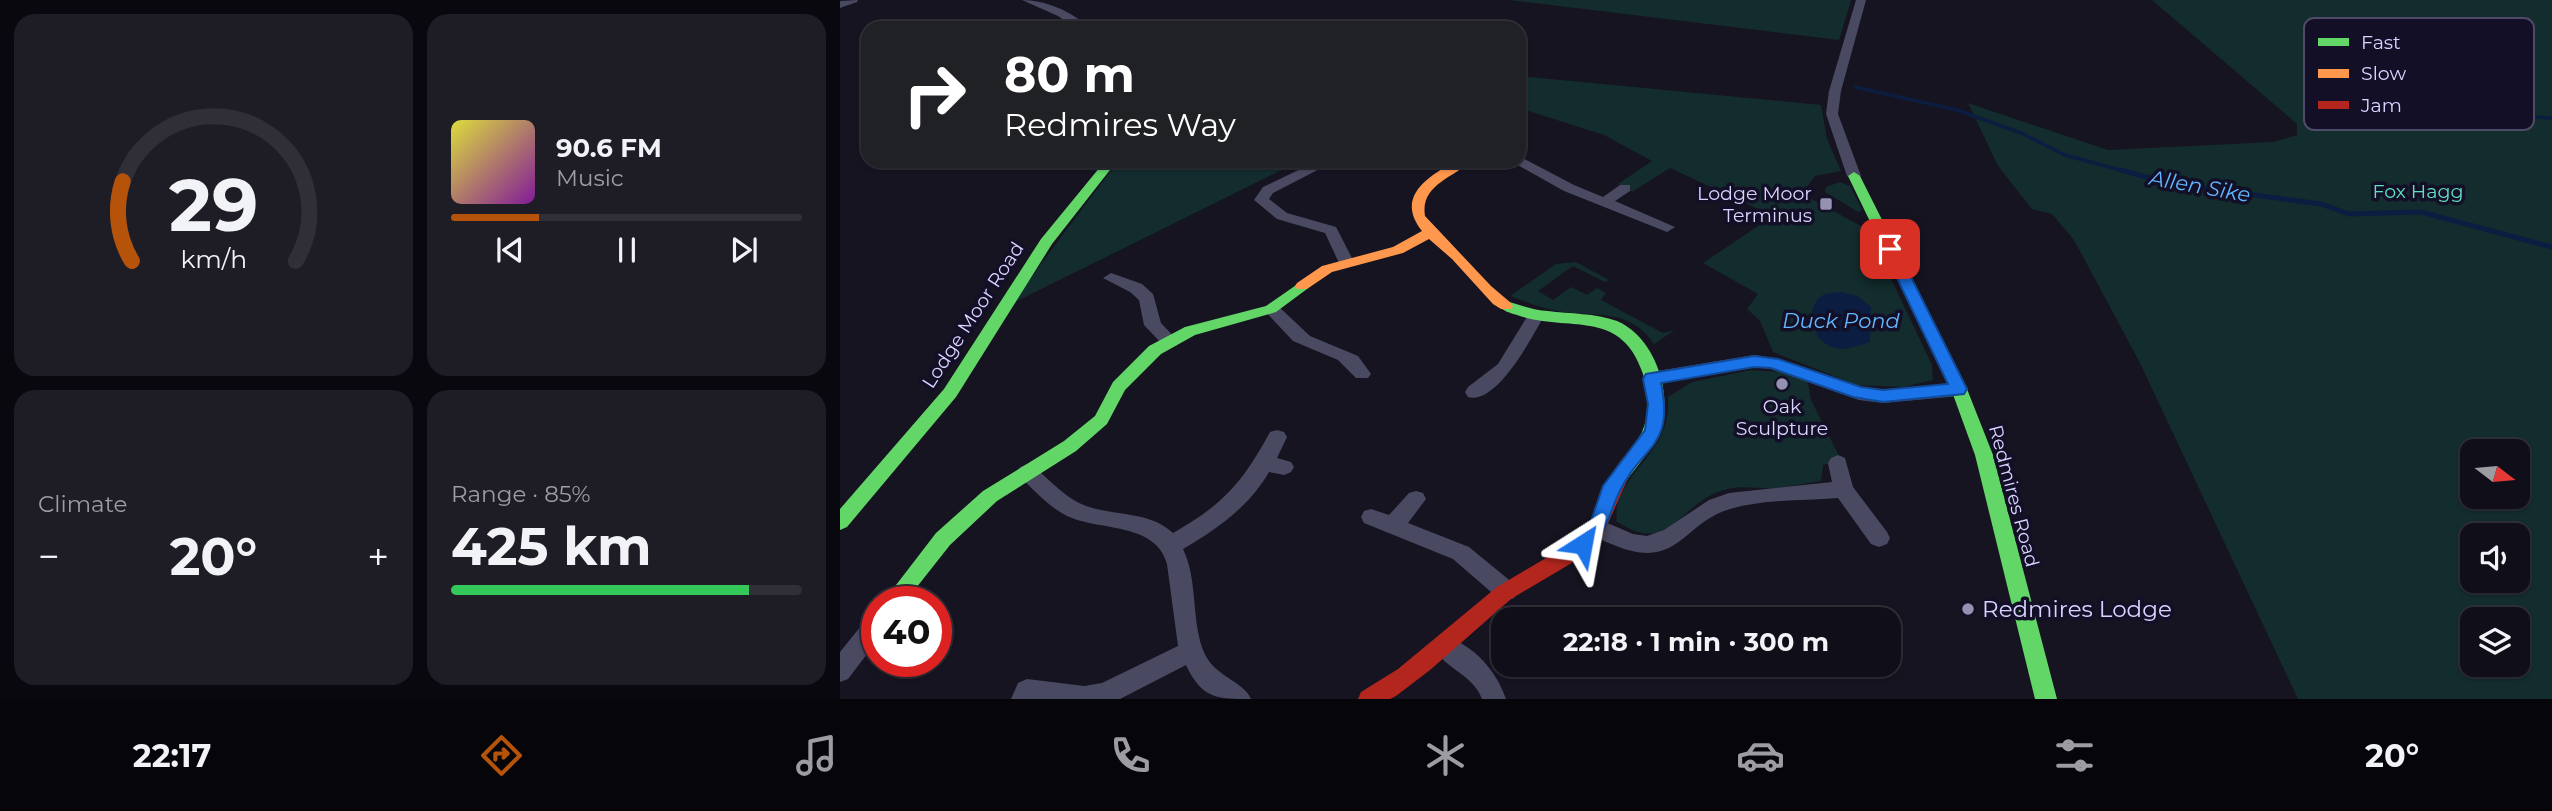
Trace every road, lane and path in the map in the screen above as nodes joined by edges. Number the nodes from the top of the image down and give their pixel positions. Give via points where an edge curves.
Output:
1 (853, 0) edge
2 (1027, 0) edge
3 (1861, 0) edge
4 (840, 5) edge
5 (1072, 21) edge
6 (1526, 164) edge
7 (1105, 168) edge
8 (1314, 168) edge
9 (1453, 168) edge
10 (1854, 176) joint
11 (1625, 188) dead end
12 (1605, 202) junction
13 (1667, 227) dead end
14 (1431, 232) junction
15 (1346, 262) junction
16 (1111, 278) dead end
17 (1270, 309) junction
18 (1536, 316) junction
19 (1170, 342) junction
20 (1362, 374) dead end
21 (1652, 379) junction
22 (1959, 389) junction
23 (1474, 392) dead end
24 (1277, 437) dead end
25 (1838, 463) dead end
26 (1027, 472) junction
27 (1843, 489) junction
28 (1416, 499) dead end
29 (1371, 516) dead end
30 (840, 522) edge
31 (1393, 525) junction
32 (1598, 528) junction
33 (1879, 538) dead end
34 (1171, 545) junction
35 (905, 586) edge
36 (1506, 591) junction
37 (861, 644) edge
38 (1446, 647) junction
39 (1189, 652) junction
40 (840, 671) edge
41 (1023, 699) edge
42 (1239, 699) edge
43 (1368, 699) edge
44 (1494, 699) edge
45 (2046, 699) edge

1 - 4 street
2 - 5 street
3 - 10 street, Redmires Road via 1832,114
6 - 12 street
7 - 30 street, Lodge Moor Road via 1046,242 950,393
8 - 15 street via 1268,190 1261,200 1282,216 1326,227
9 - 14 street via 1418,197 1420,223
10 - 22 street, Redmires Road
11 - 12 street
12 - 13 street
14 - 15 street via 1398,250
14 - 18 street via 1491,298
15 - 17 street via 1313,276
16 - 19 street via 1147,298 1153,325
17 - 19 street via 1207,326
17 - 20 street via 1295,334 1350,359
18 - 21 street via 1597,319 1619,328 1642,348
18 - 23 street via 1504,368
19 - 26 street via 1133,369 1101,420 1086,435
21 - 22 street via 1754,361 1773,363 1859,393 1883,396
21 - 32 street via 1657,404 1654,430 1610,492
22 - 45 street, Redmires Road via 1984,455
24 - 34 street via 1275,465 1224,513
25 - 27 street
26 - 34 street via 1071,509 1146,528
26 - 35 street via 966,517
27 - 32 street via 1728,501 1704,512 1674,537 1654,544 1634,543
27 - 33 street
28 - 31 street
29 - 31 street
31 - 36 street via 1461,554
32 - 36 street via 1564,561
34 - 39 street via 1178,562
36 - 38 street
37 - 40 street
38 - 43 street via 1425,667
38 - 44 street via 1477,669
39 - 41 street via 1104,694 1084,698 1027,691
39 - 42 street via 1206,678

